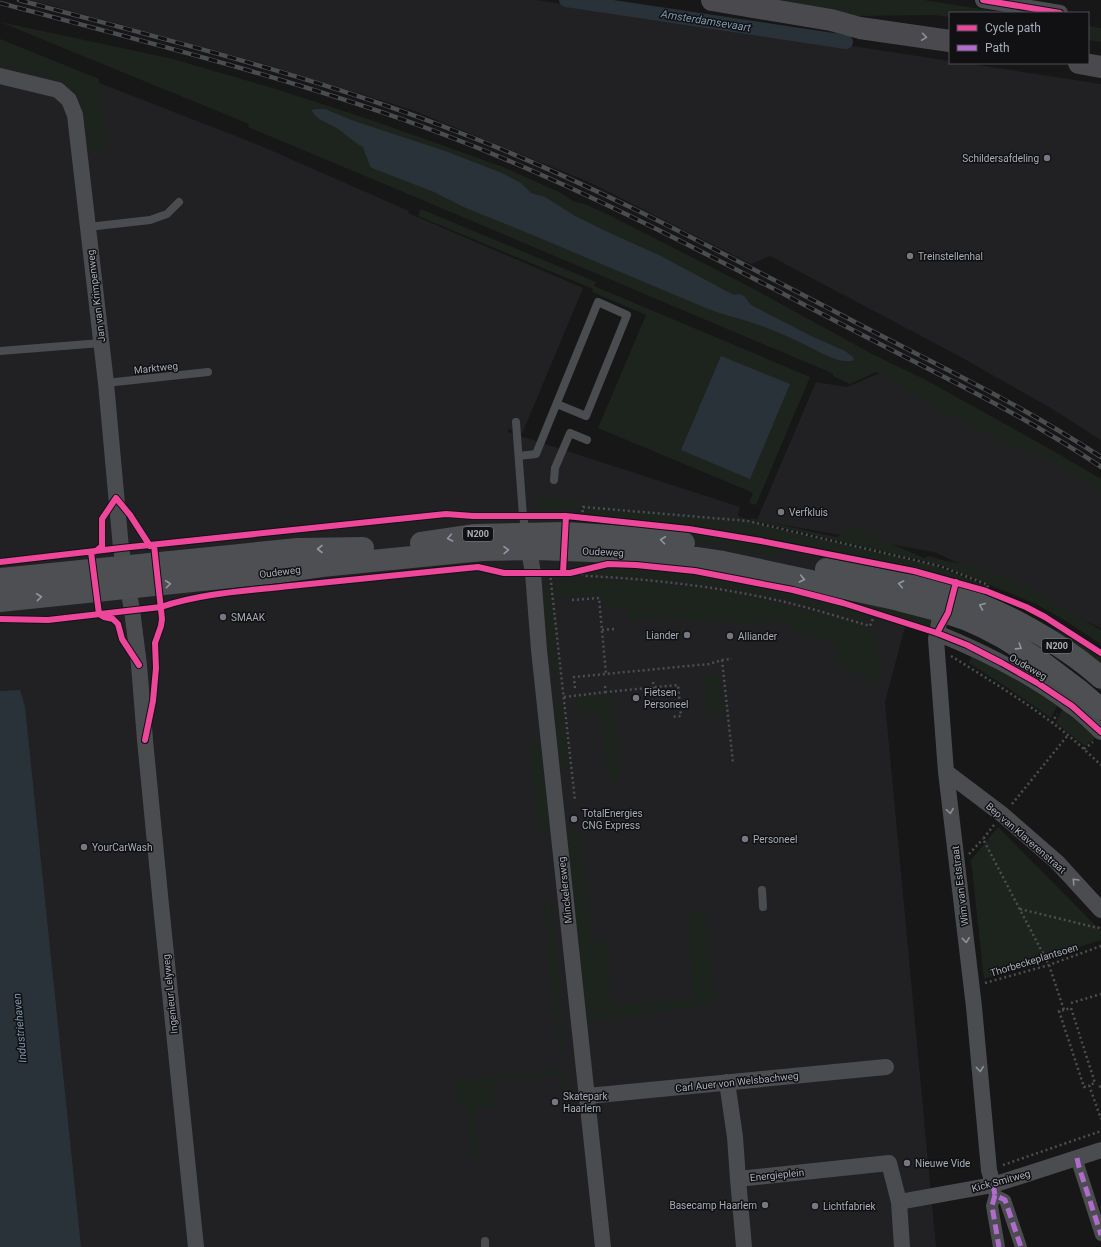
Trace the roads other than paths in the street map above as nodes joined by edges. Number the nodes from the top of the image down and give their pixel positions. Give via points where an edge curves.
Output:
1 (712, 0) edge
2 (983, 0) edge
3 (1054, 12) edge
4 (831, 20) junction
5 (949, 26) edge
6 (949, 41) edge
7 (1089, 49) edge
8 (1101, 51) edge
9 (1085, 64) edge
10 (1101, 67) edge
11 (0, 76) edge
12 (180, 202) dead end
13 (88, 227) junction
14 (101, 343) junction
15 (0, 351) edge
16 (208, 372) dead end
17 (106, 383) junction
18 (557, 404) junction
19 (516, 422) dead end
20 (587, 440) dead end
21 (519, 456) junction
22 (554, 480) dead end
23 (528, 542) junction
24 (124, 567) junction
25 (0, 579) edge
26 (128, 588) junction
27 (933, 590) junction
28 (0, 601) edge
29 (941, 611) junction
30 (937, 633) junction
31 (1059, 674) junction
32 (1099, 675) edge
33 (1101, 695) edge
34 (1101, 709) edge
35 (1101, 732) edge
36 (946, 772) junction
37 (762, 890) dead end
38 (763, 907) dead end
39 (1101, 910) edge
40 (886, 1067) dead end
41 (728, 1082) junction
42 (588, 1096) junction
43 (1101, 1150) edge
44 (1077, 1158) junction
45 (738, 1179) junction
46 (994, 1190) junction
47 (899, 1202) junction
48 (1101, 1235) edge
49 (196, 1247) edge
50 (603, 1247) edge
51 (742, 1247) edge
52 (902, 1247) edge
53 (999, 1247) edge
54 (1021, 1247) edge

1 - 4 main road
2 - 3 street
4 - 5 main road via 895,20
4 -> 6 main road via 860,28
7 - 8 main road
9 - 10 main road
11 - 13 street, Jan van Krimpenweg via 58,90 69,100 75,115
12 - 13 lane via 167,214 150,220
13 - 14 street, Jan van Krimpenweg
14 - 15 lane
14 - 17 street, Jan van Krimpenweg
16 - 17 lane, Marktweg
17 - 24 street, Jan van Krimpenweg
18 - 18 lane via 598,302 627,315 586,416
18 - 21 lane via 536,454
19 - 21 lane
20 - 22 lane via 570,433 555,468
21 - 23 lane via 523,516
23 -> 24 main road, Oudeweg / N200 via 475,534 378,548 298,549
26 -> 23 main road, Oudeweg / N200 via 482,550
27 -> 23 main road, Oudeweg / N200 via 708,546 642,538 565,533
23 -> 29 main road, Oudeweg / N200 via 564,550 723,562
23 - 42 street, Minckelersweg
24 - 25 main road, Oudeweg / N200
24 - 26 street, Ingenieur Lelyweg
28 -> 26 main road, Oudeweg / N200
26 - 49 street, Ingenieur Lelyweg via 139,665
27 - 29 street, Wim van Eststraat via 939,599
32 -> 27 main road, Oudeweg / N200 via 1051,642 998,613
29 - 30 street, Wim van Eststraat
29 -> 31 main road, Oudeweg / N200 via 985,628
30 - 35 street, Oudeweg via 972,648 1039,684 1072,706
30 - 36 street, Wim van Eststraat via 936,650
31 - 33 main road via 1074,674
31 - 34 main road, Oudeweg / N200
39 -> 36 street, Bep van Klaverenstraat via 1057,862 1003,815
36 -> 46 street, Wim van Eststraat
37 - 38 lane
40 - 41 street, Carl Auer von Welsbachweg
41 - 42 street, Carl Auer von Welsbachweg
41 - 45 street, Energieplein
42 - 50 street, Minckelersweg
43 - 44 street, Kick Smitweg
44 - 46 street, Kick Smitweg
44 - 48 street
45 - 47 street, Energieplein via 889,1163
45 - 51 street
46 - 47 street, Kick Smitweg
46 - 53 street via 992,1206
46 - 54 street via 1005,1200
47 - 52 street

